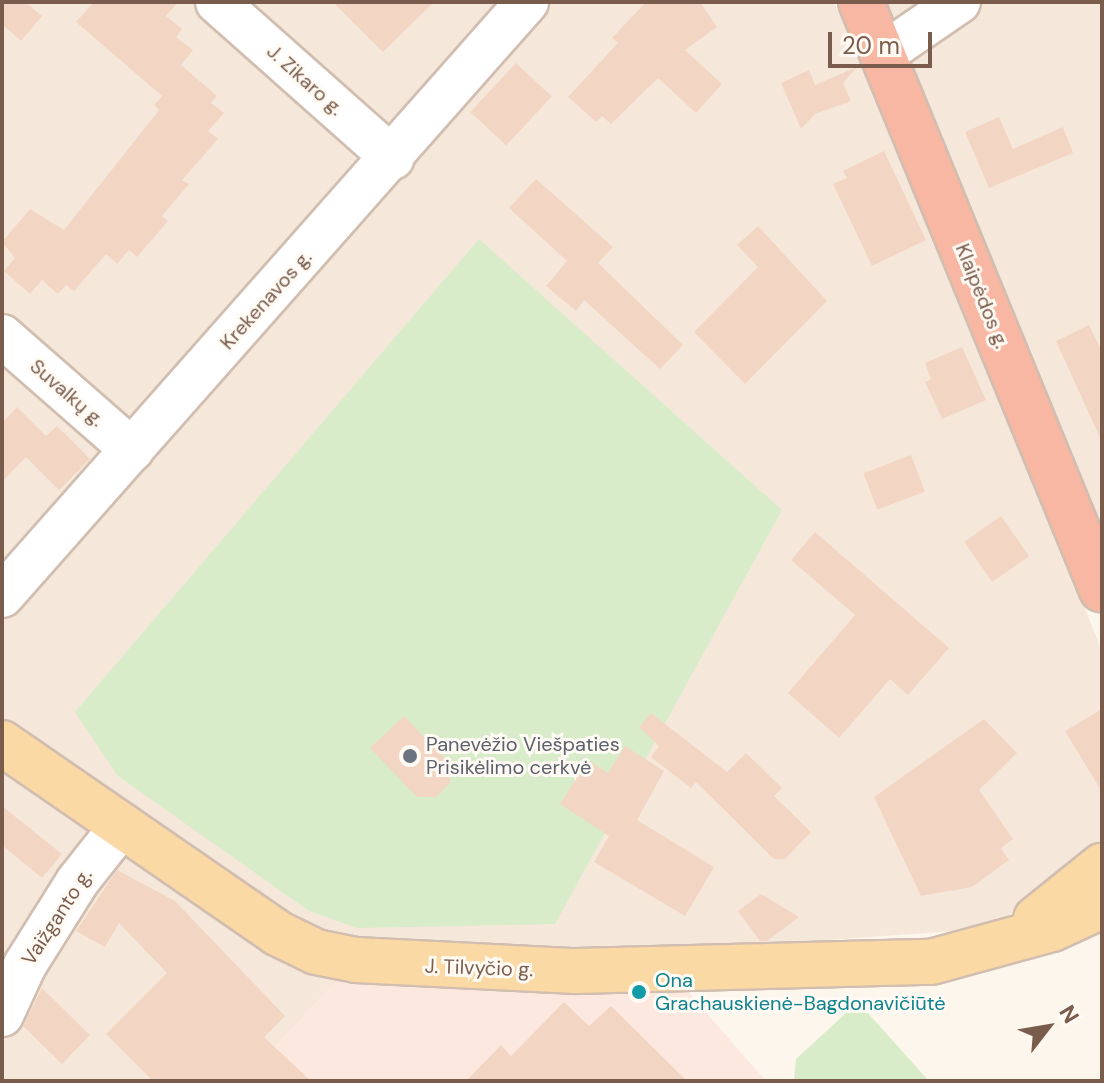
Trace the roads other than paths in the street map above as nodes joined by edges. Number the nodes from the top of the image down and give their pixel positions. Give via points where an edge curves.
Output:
1 (217, 2) edge
2 (527, 2) edge
3 (861, 2) edge
4 (959, 2) edge
5 (883, 54) junction
6 (393, 158) junction
7 (2, 336) edge
8 (132, 450) junction
9 (1102, 590) edge
10 (2, 596) edge
11 (2, 743) edge
12 (122, 825) junction
13 (1102, 866) edge
14 (1102, 906) edge
15 (1016, 936) junction
16 (2, 1015) edge

1 - 6 street, J. Zikaro g.
2 - 6 street, Krekenavos g.
3 - 5 highway, Klaipėdos g.
4 - 5 street
5 - 9 highway, Klaipėdos g.
6 - 8 street, Krekenavos g.
7 - 8 street, Suvalkų g.
8 - 10 street, Krekenavos g.
11 - 12 main road, J. Tilvyčio g.
12 - 15 main road, J. Tilvyčio g. via 277,933 316,952 356,960 576,971 869,965 931,962
12 - 16 street, Vaižganto g. via 62,905
13 - 15 main road
14 - 15 main road, J. Tilvyčio g. via 1052,929

